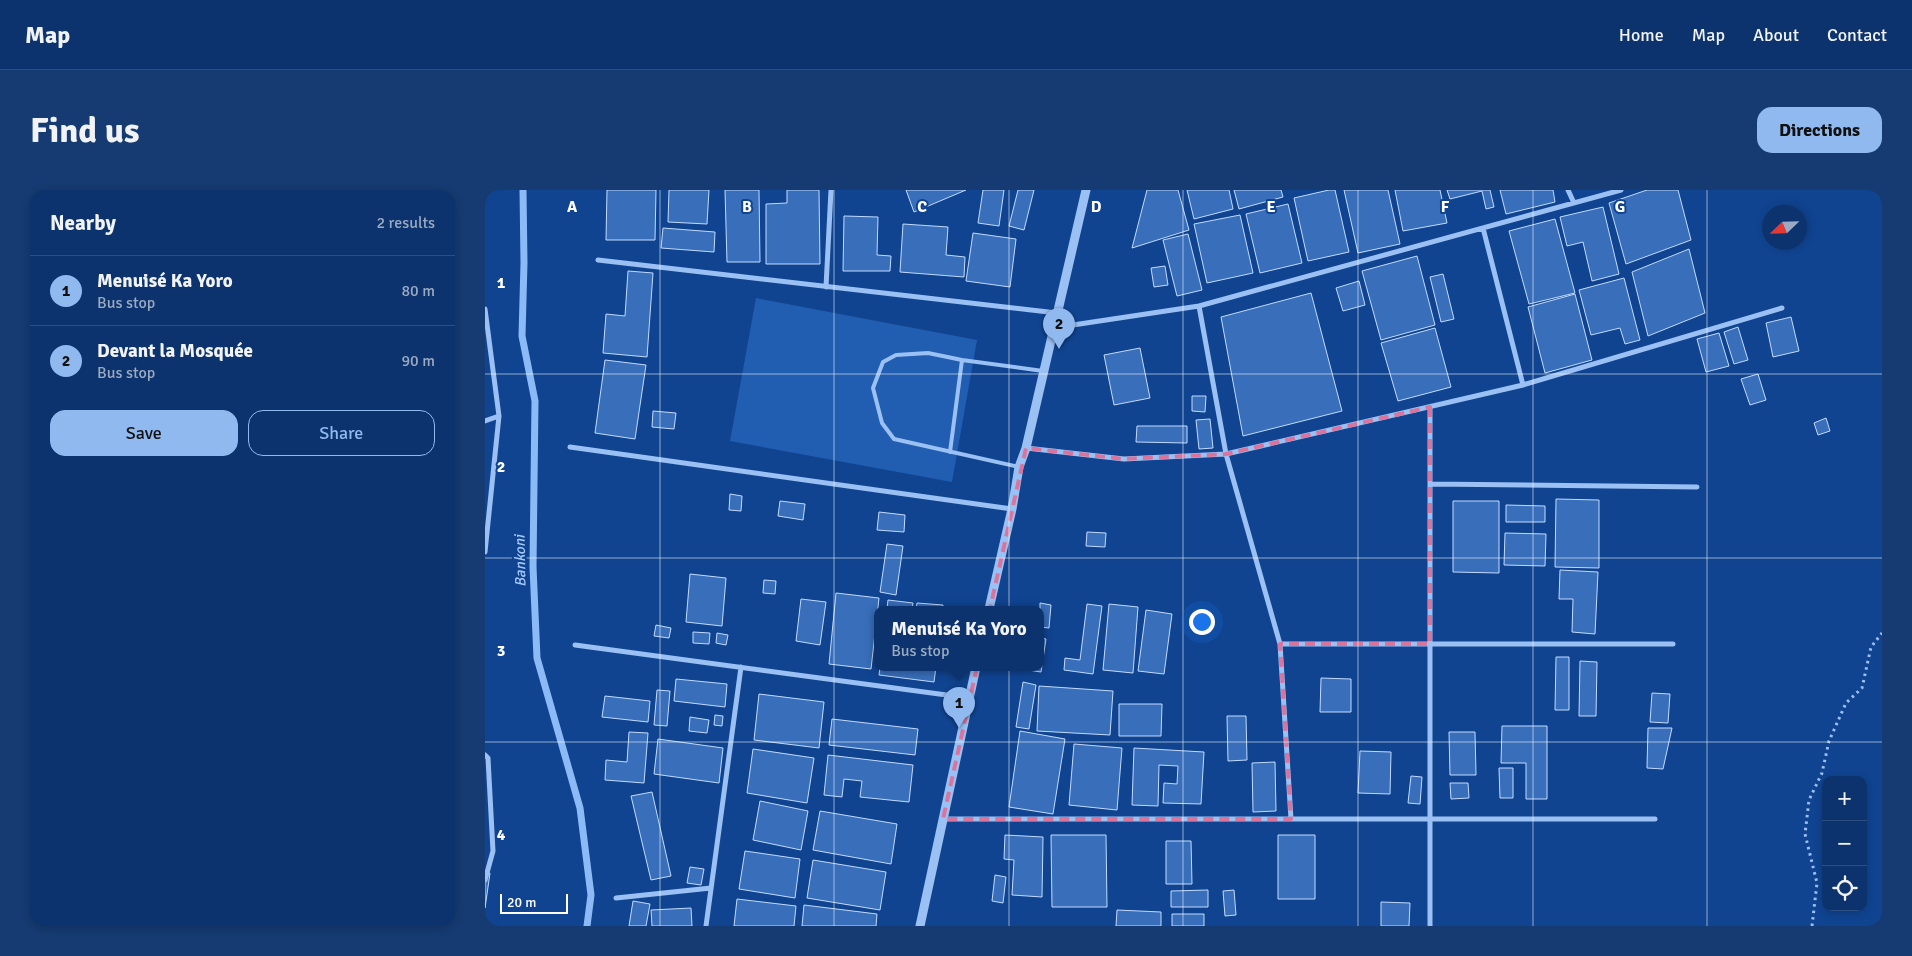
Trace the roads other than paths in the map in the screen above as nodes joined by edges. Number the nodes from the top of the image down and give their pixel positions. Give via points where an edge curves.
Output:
1 (831, 190) edge
2 (1086, 190) edge
3 (1568, 190) edge
4 (1621, 190) edge
5 (1574, 203) junction
6 (1483, 228) junction
7 (598, 260) dead end
8 (826, 287) junction
9 (1199, 306) junction
10 (1783, 308) dead end
11 (485, 309) edge
12 (1057, 313) junction
13 (1053, 328) junction
14 (962, 360) junction
15 (1043, 371) junction
16 (1523, 385) junction
17 (1430, 407) junction
18 (499, 416) junction
19 (485, 421) edge
20 (570, 447) dead end
21 (1026, 448) junction
22 (950, 452) junction
23 (1226, 454) junction
24 (1019, 467) junction
25 (1430, 484) junction
26 (1697, 487) dead end
27 (1012, 509) junction
28 (485, 552) edge
29 (990, 606) edge
30 (1280, 644) junction
31 (1430, 644) junction
32 (1673, 644) dead end
33 (575, 645) dead end
34 (741, 668) junction
35 (975, 671) edge
36 (969, 698) junction
37 (485, 755) edge
38 (943, 819) junction
39 (1291, 819) junction
40 (1430, 819) junction
41 (1655, 819) dead end
42 (485, 880) edge
43 (711, 888) junction
44 (616, 898) dead end
45 (706, 926) edge
46 (921, 926) edge
47 (1430, 926) edge

1 - 8 street
2 - 12 street
3 - 5 street
4 - 5 street
5 - 6 street
6 - 9 street
6 - 16 street
7 - 8 street
8 - 12 street
9 - 13 street
9 - 23 street
10 - 16 street
11 - 18 street
12 - 13 street
13 - 15 street
14 - 15 lane
14 - 22 lane
14 - 22 lane via 928,353 895,355 883,362 873,388 883,423 893,439
15 - 21 street
16 - 17 street
17 - 23 street
17 - 25 street
18 - 19 street
18 - 28 street
20 - 27 street
21 - 23 street via 1124,459
21 - 24 street
22 - 24 lane
23 - 30 street
24 - 27 street
25 - 26 street
25 - 31 street
27 - 29 street
30 - 31 street
30 - 39 street
31 - 32 street
31 - 40 street
33 - 34 street
34 - 36 street
34 - 43 street
35 - 36 street
36 - 38 street
37 - 42 street via 488,758 493,851
38 - 39 street
38 - 46 street
39 - 40 street
40 - 41 street
40 - 47 street
43 - 44 street
43 - 45 street

